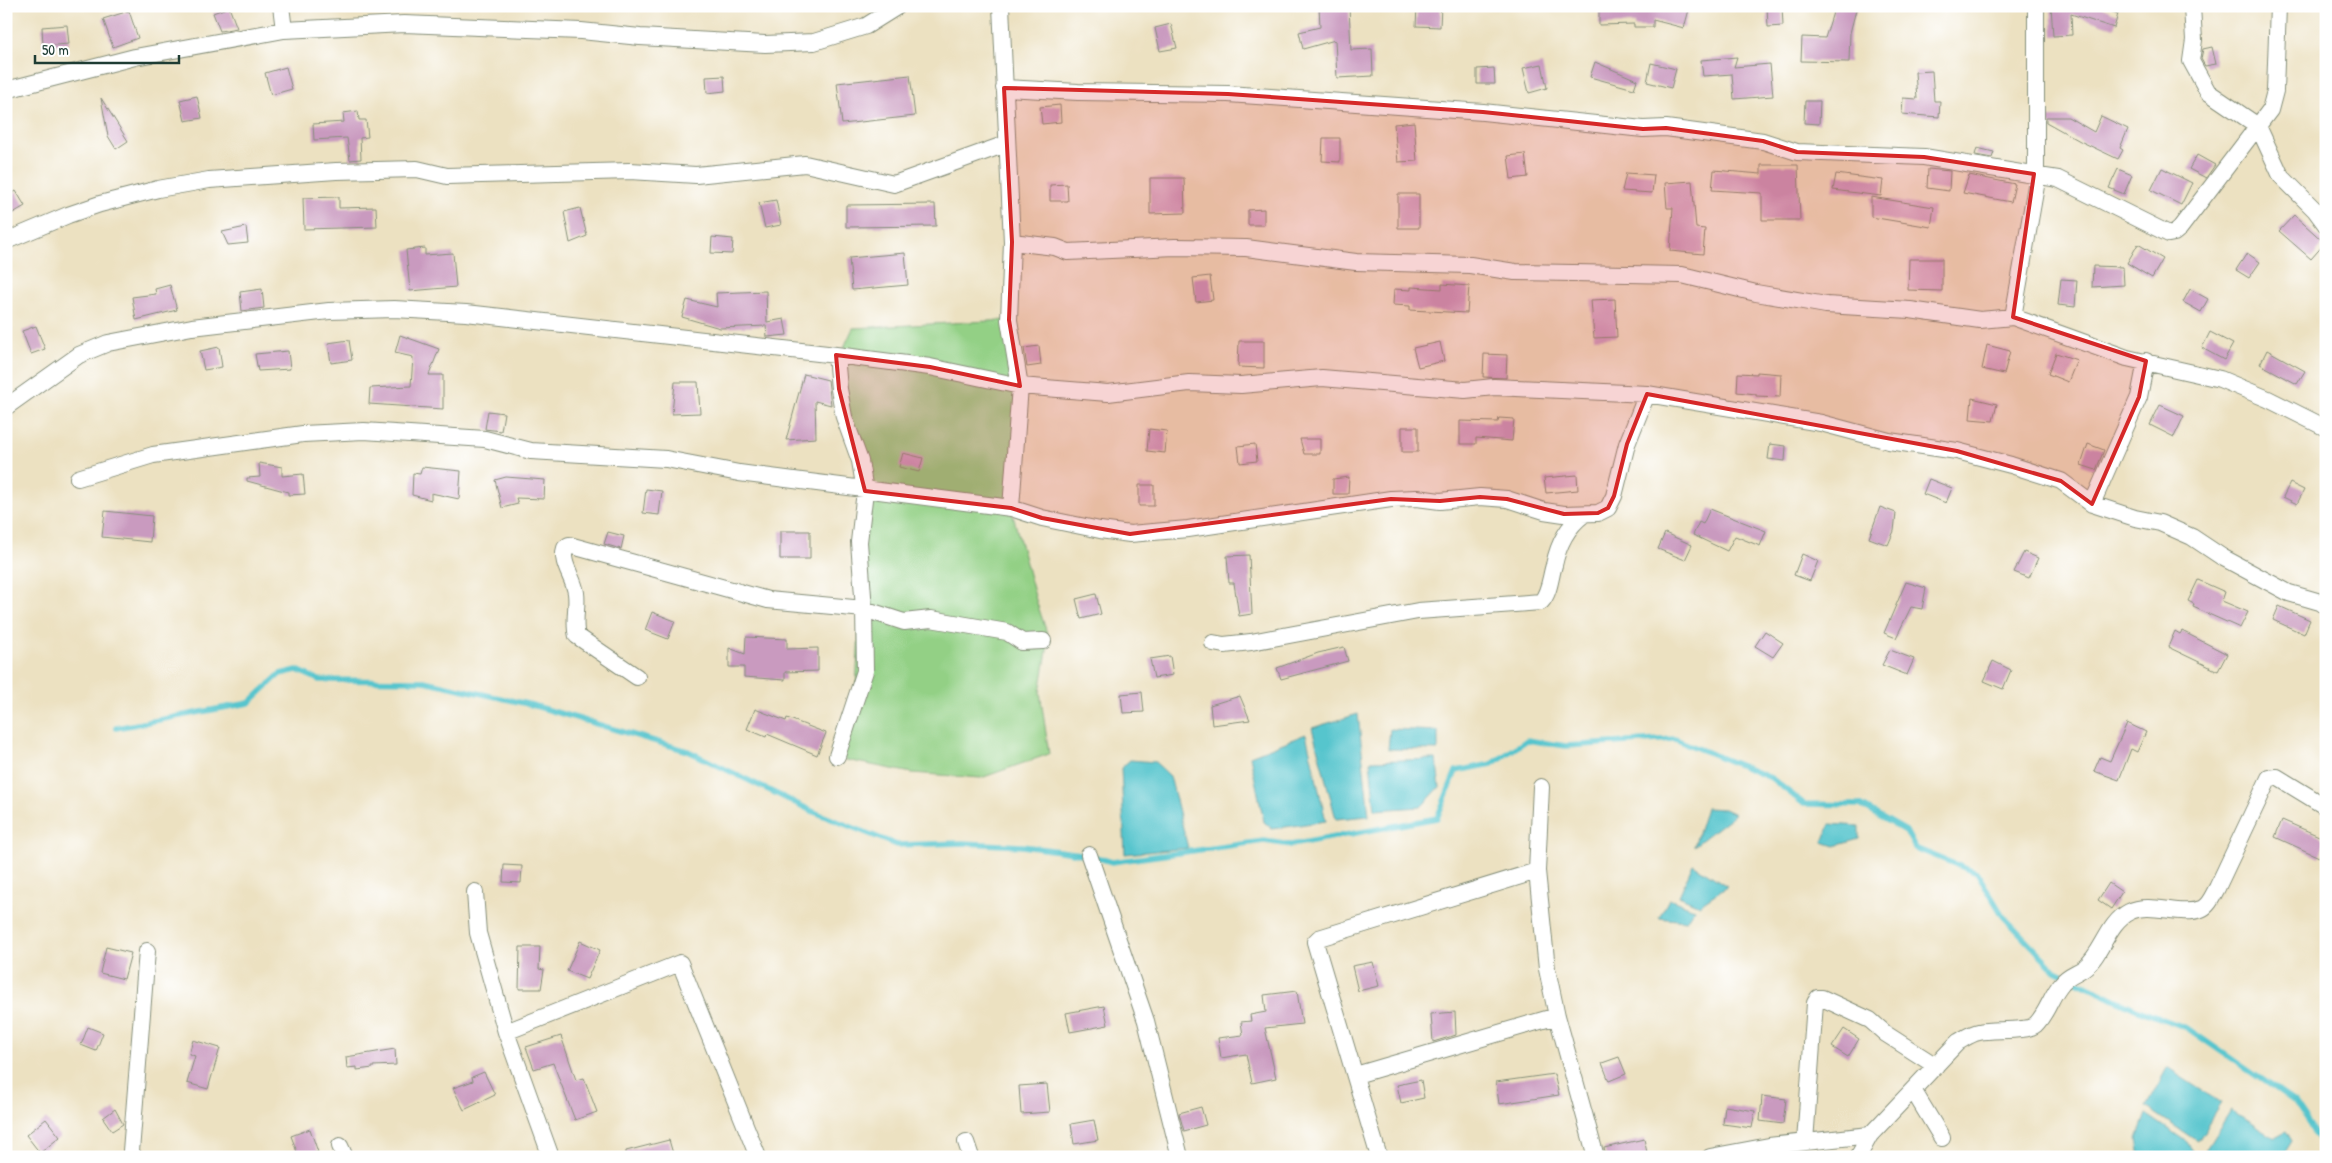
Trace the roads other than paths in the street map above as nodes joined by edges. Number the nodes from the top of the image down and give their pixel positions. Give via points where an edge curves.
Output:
1 (281, 6) edge
2 (898, 6) edge
3 (1001, 6) edge
4 (2036, 6) edge
5 (2192, 6) edge
6 (2278, 6) edge
7 (284, 30) junction
8 (1004, 88) junction
9 (6, 90) edge
10 (2258, 126) junction
11 (1006, 144) junction
12 (2034, 174) junction
13 (2326, 225) edge
14 (6, 241) edge
15 (1012, 242) junction
16 (2013, 317) junction
17 (836, 355) junction
18 (2146, 361) junction
19 (1020, 386) junction
20 (1647, 394) junction
21 (6, 407) edge
22 (2326, 428) edge
23 (78, 478) dead end
24 (865, 491) junction
25 (2092, 504) junction
26 (1011, 508) junction
27 (1583, 515) junction
28 (2326, 606) edge
29 (864, 608) junction
30 (1042, 640) dead end
31 (1213, 643) dead end
32 (637, 677) dead end
33 (837, 756) dead end
34 (1541, 787) dead end
35 (2326, 807) edge
36 (1089, 855) dead end
37 (1537, 871) junction
38 (475, 892) dead end
39 (147, 952) dead end
40 (1557, 1016) junction
41 (506, 1032) junction
42 (1936, 1066) junction
43 (1356, 1074) junction
44 (1913, 1090) junction
45 (1870, 1135) junction
46 (1942, 1138) dead end
47 (1805, 1142) junction
48 (134, 1157) edge
49 (551, 1157) edge
50 (758, 1157) edge
51 (1180, 1157) edge
52 (1379, 1157) edge
53 (1596, 1157) edge
54 (1710, 1157) edge
55 (1858, 1157) edge

1 - 7 street
2 - 7 street via 866,26 814,42 765,44 581,31 404,24
3 - 8 street
4 - 12 street
5 - 10 street via 2194,40 2191,61 2208,92
6 - 10 street via 2275,91 2270,110
7 - 9 street via 135,57
8 - 11 street
8 - 12 street via 1228,94 1484,112 1643,129 1666,128 1763,142 1797,152 1924,157
10 - 12 street via 2174,233 2162,232 2058,179
10 - 13 street via 2281,176
11 - 14 street via 894,184 805,164 696,175 630,171 446,176 417,169 210,180 100,204
11 - 15 street
12 - 16 street via 2036,186
15 - 16 street via 1068,252 1176,247 1246,248 1374,263 1470,265 1516,272 1682,275 1756,293 1826,304 1910,310 1980,320
15 - 19 street via 1009,320
16 - 18 street via 2128,358
17 - 19 street via 930,367
17 - 21 street via 466,314 394,308 329,311 192,326 108,343 79,355
17 - 24 street via 844,417 860,461
18 - 22 street via 2220,379
18 - 25 street via 2139,397
19 - 20 street via 1108,393 1188,383 1241,385 1322,378 1465,390 1494,387
19 - 26 street
20 - 25 street via 1957,451 2061,481
20 - 27 street via 1627,444 1608,508
23 - 24 street via 153,455 303,434 364,431 485,439 531,451 666,459
24 - 26 street
24 - 29 street via 858,542
25 - 28 street via 2160,523 2192,537 2289,593
26 - 27 street via 1042,518 1130,534 1188,529 1392,499 1417,498 1440,502 1480,497 1507,499 1544,511
27 - 31 street via 1574,521 1563,538 1548,593 1541,602 1418,611 1260,641
29 - 30 street via 904,622 931,619 1007,632 1022,642
29 - 32 street via 768,600 569,546 564,551 564,559 576,592 577,636
29 - 33 street via 865,671
34 - 37 street
35 - 42 street via 2277,777 2269,778 2210,901 2202,909 2137,909 2127,913 2118,920 2084,968 2062,982 2035,1025 2025,1029 1976,1032 1958,1042
36 - 51 street via 1146,1021
37 - 40 street via 1546,969
37 - 43 street via 1317,939 1315,946
38 - 41 street via 478,933
39 - 48 street via 131,1151
40 - 43 street
40 - 53 street
41 - 49 street
41 - 50 street via 680,963
42 - 44 street
42 - 47 street via 1870,1020 1818,998 1815,1002
43 - 52 street
44 - 45 street
44 - 46 street
45 - 47 street
45 - 55 street
47 - 54 street

